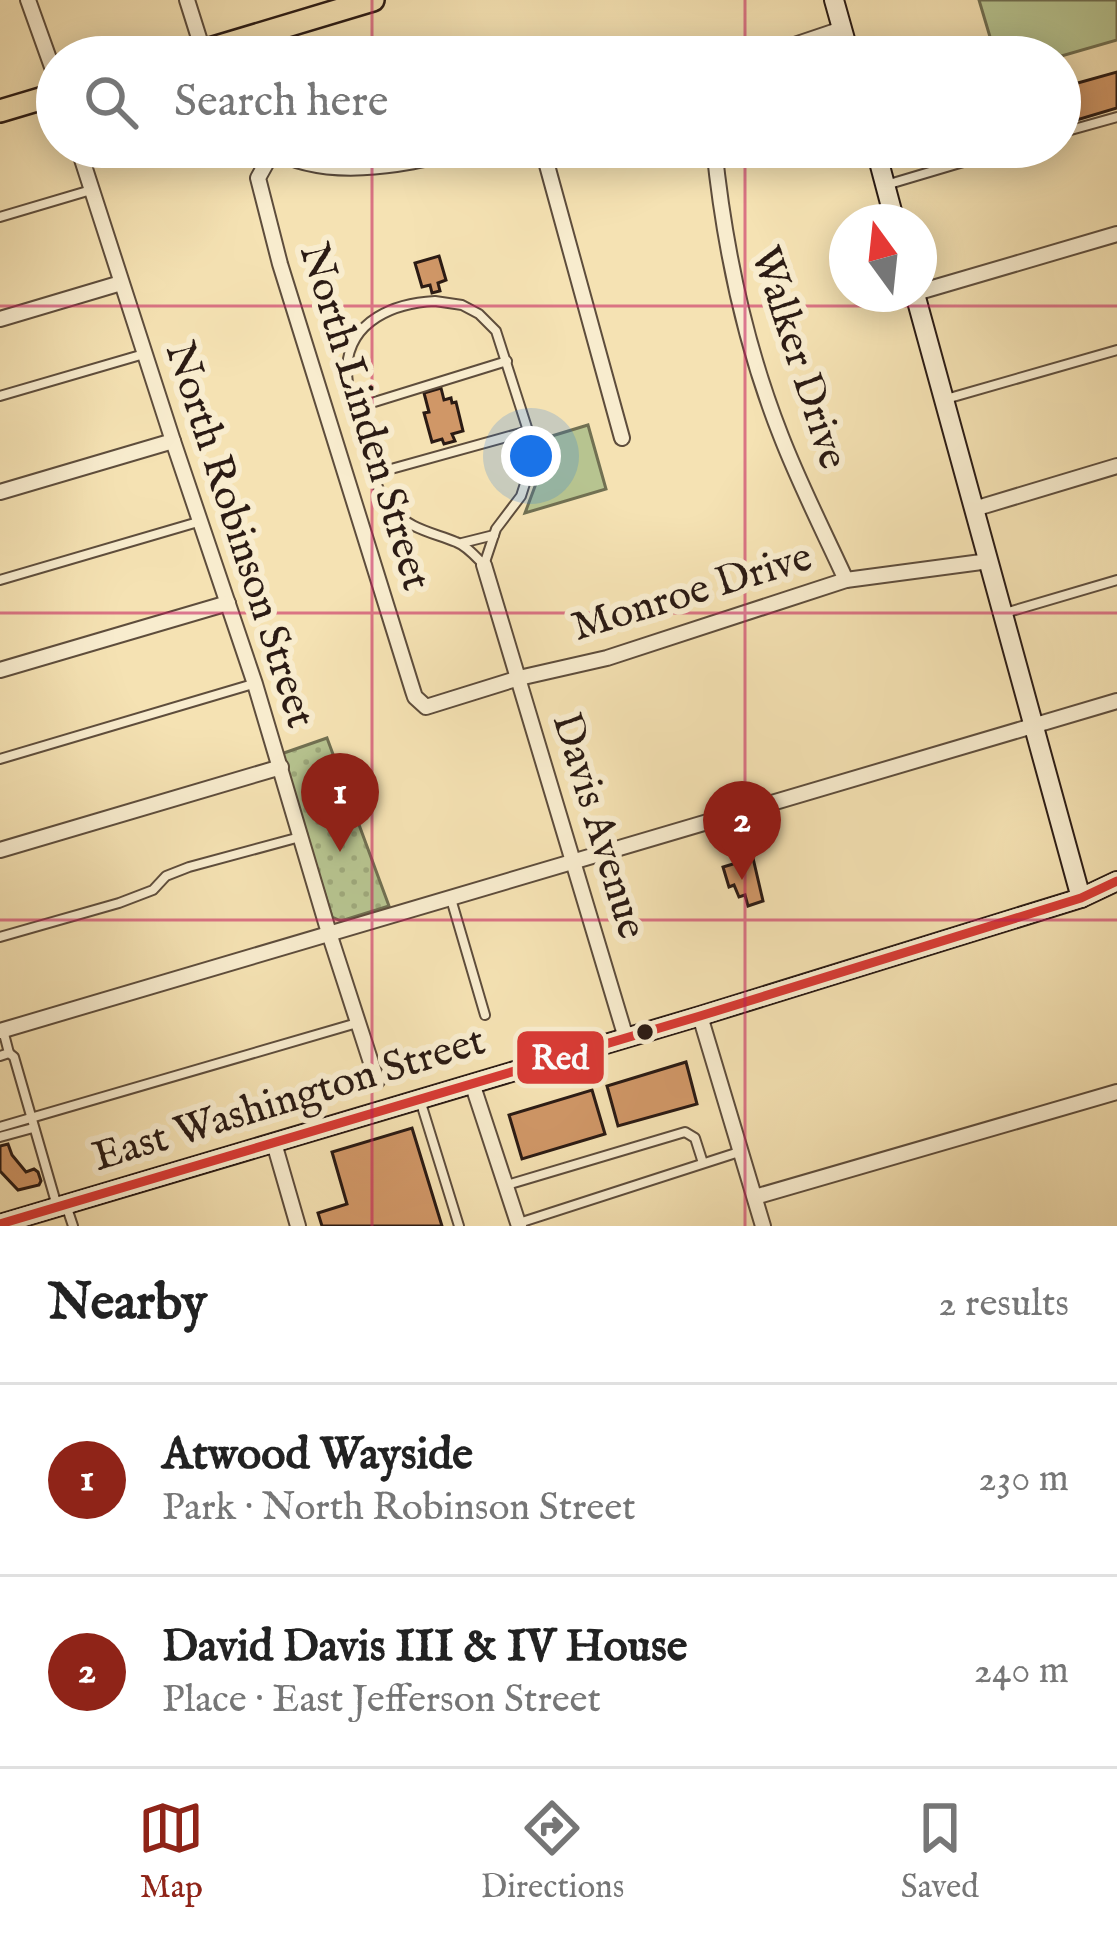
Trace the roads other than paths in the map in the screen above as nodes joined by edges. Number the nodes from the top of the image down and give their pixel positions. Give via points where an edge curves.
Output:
1 (28, 0) edge
2 (187, 0) edge
3 (374, 0) edge
4 (834, 0) edge
5 (842, 29) junction
6 (41, 36) edge
7 (194, 36) edge
8 (258, 36) edge
9 (821, 36) edge
10 (844, 36) edge
11 (36, 100) edge
12 (0, 111) edge
13 (1117, 117) edge
14 (1081, 128) edge
15 (85, 168) edge
16 (262, 168) edge
17 (548, 168) edge
18 (717, 168) edge
19 (880, 168) edge
20 (943, 168) edge
21 (885, 185) junction
22 (92, 190) junction
23 (890, 204) edge
24 (0, 217) edge
25 (1117, 234) edge
26 (122, 283) junction
27 (937, 287) edge
28 (922, 312) edge
29 (0, 320) edge
30 (1117, 350) edge
31 (144, 354) junction
32 (507, 361) junction
33 (0, 396) edge
34 (944, 400) junction
35 (355, 408) junction
36 (528, 430) junction
37 (622, 439) dead end
38 (172, 441) junction
39 (1117, 466) edge
40 (374, 474) junction
41 (0, 492) edge
42 (974, 508) junction
43 (200, 521) junction
44 (494, 535) junction
45 (461, 543) junction
46 (989, 561) junction
47 (484, 565) junction
48 (0, 580) edge
49 (846, 580) junction
50 (1117, 580) edge
51 (228, 603) junction
52 (1003, 613) junction
53 (0, 670) edge
54 (519, 678) junction
55 (255, 684) junction
56 (1117, 701) edge
57 (420, 703) joint
58 (1034, 725) junction
59 (0, 759) edge
60 (281, 766) junction
61 (302, 837) junction
62 (0, 850) edge
63 (574, 861) junction
64 (1117, 881) edge
65 (450, 898) junction
66 (1082, 898) junction
67 (1117, 898) edge
68 (329, 933) junction
69 (0, 938) edge
70 (484, 1015) dead end
71 (700, 1016) junction
72 (359, 1023) junction
73 (1, 1031) edge
74 (626, 1037) junction
75 (5, 1054) edge
76 (377, 1081) dead end
77 (472, 1083) junction
78 (1117, 1092) edge
79 (420, 1098) junction
80 (32, 1123) junction
81 (0, 1127) edge
82 (0, 1138) edge
83 (274, 1143) junction
84 (741, 1151) junction
85 (703, 1163) junction
86 (506, 1186) junction
87 (755, 1197) junction
88 (54, 1212) edge
89 (0, 1224) edge
90 (518, 1225) edge
91 (73, 1226) edge
92 (298, 1226) edge
93 (458, 1226) edge
94 (763, 1226) edge

1 - 6 street
2 - 7 street
3 - 8 main road
4 - 5 main road
5 - 9 street
5 - 10 main road
11 - 12 main road
13 - 14 lane
15 - 22 street, North Robinson Street
16 - 57 street, North Linden Street via 258,178 280,264
17 - 37 street
18 - 49 street, Walker Drive via 725,236 764,386
19 - 21 main road
20 - 21 lane
21 - 23 main road
22 - 24 lane
22 - 26 street, North Robinson Street
25 - 27 street
26 - 29 street
26 - 31 street, North Robinson Street
28 - 34 main road
30 - 34 lane
31 - 33 lane
31 - 38 street, North Robinson Street
32 - 35 lane
32 - 35 lane via 479,314 462,305 408,302 384,311 354,342 347,366
32 - 36 lane
34 - 42 main road
35 - 40 lane
36 - 40 lane
36 - 44 lane via 531,465 521,496
38 - 41 street
38 - 43 street, North Robinson Street
39 - 42 street
40 - 45 lane via 379,494 407,524
42 - 46 main road
43 - 48 lane
43 - 51 street, North Robinson Street
44 - 45 lane
44 - 47 lane
45 - 47 lane
46 - 49 street, Monroe Drive
46 - 52 main road
47 - 54 street, Davis Avenue
49 - 54 street, Monroe Drive via 607,658
50 - 52 lane
51 - 53 street
51 - 55 street, North Robinson Street
52 - 58 main road
54 - 57 street, Monroe Drive via 435,706
54 - 63 street, Davis Avenue
55 - 59 lane
55 - 60 street, North Robinson Street
56 - 58 street
58 - 63 street
58 - 66 main road
60 - 61 street, North Robinson Street
60 - 62 street
61 - 68 street, North Robinson Street
61 - 69 lane via 189,867 119,903
63 - 65 street
63 - 74 street, Davis Avenue
64 - 66 main road, East Washington Street
65 - 68 street
65 - 70 lane
66 - 67 main road, East Washington Street
66 - 71 main road, East Washington Street
68 - 72 street, North Robinson Street
68 - 73 street
71 - 74 main road, East Washington Street
71 - 84 street
72 - 76 street, North Robinson Street
72 - 80 lane
73 - 75 lane
74 - 77 main road, East Washington Street
75 - 80 lane via 14,1058
77 - 79 main road, East Washington Street
77 - 86 street
78 - 87 street
79 - 83 main road, East Washington Street
79 - 93 lane
80 - 81 lane
80 - 82 lane
80 - 88 lane
83 - 88 main road, East Washington Street
83 - 92 street
84 - 85 lane
84 - 87 street
85 - 86 lane via 685,1132
85 - 90 lane
86 - 90 street
87 - 94 street
88 - 89 main road, East Washington Street
88 - 91 lane

